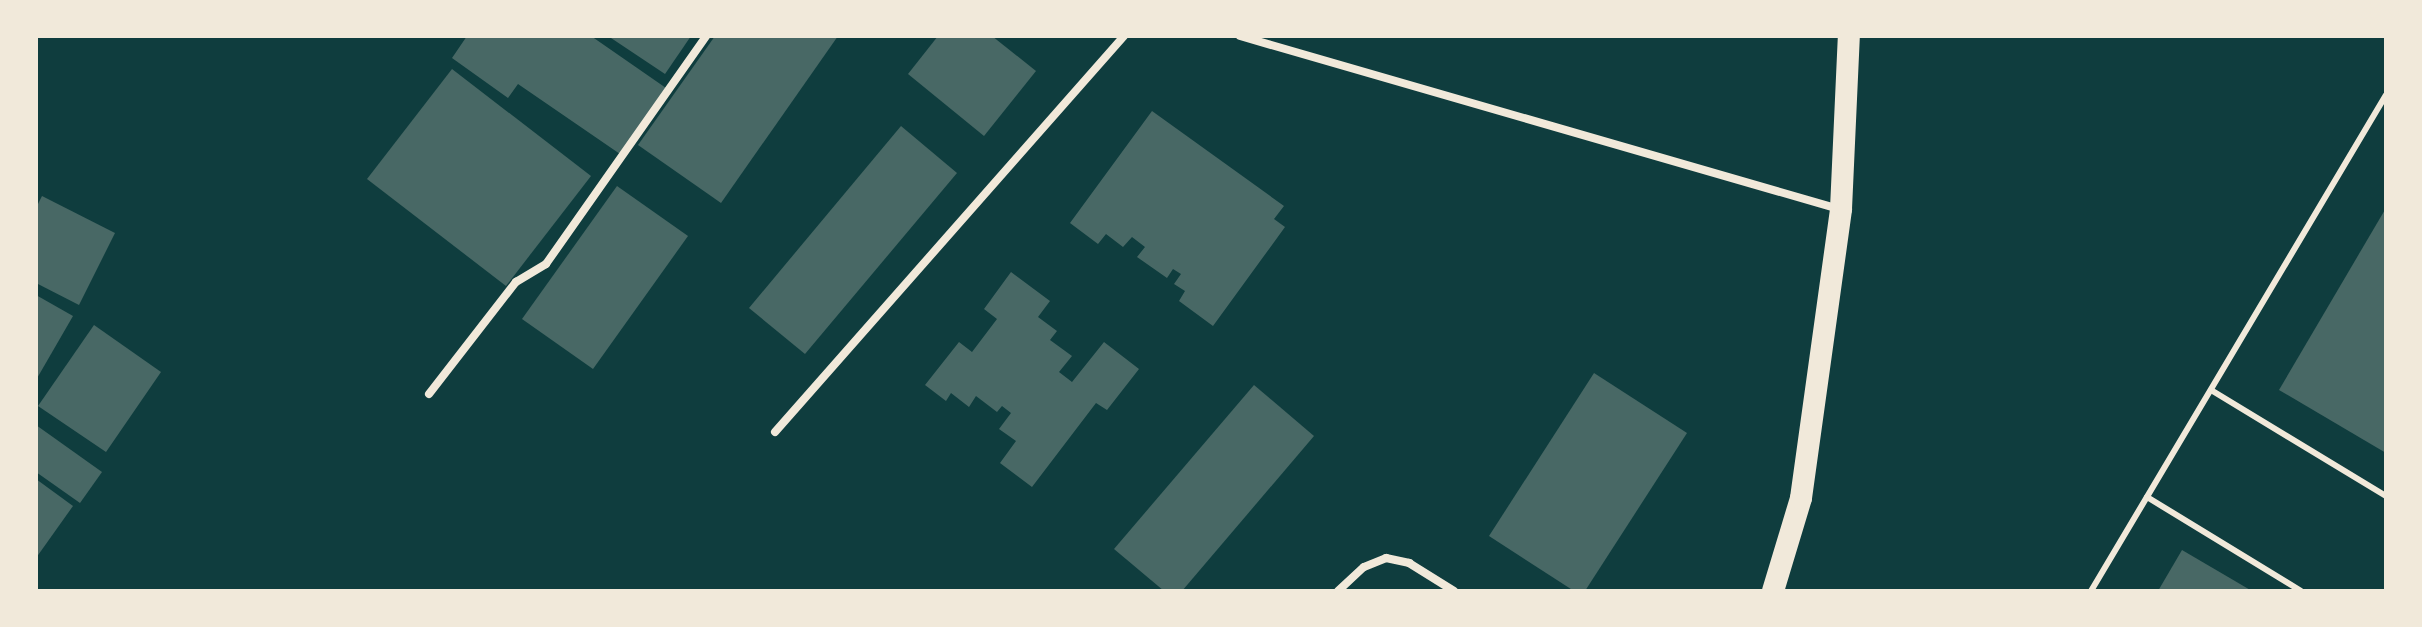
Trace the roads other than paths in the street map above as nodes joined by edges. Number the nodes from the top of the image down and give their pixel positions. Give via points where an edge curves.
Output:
1 (706, 36) edge
2 (1124, 36) edge
3 (1240, 36) edge
4 (1849, 36) edge
5 (2386, 95) edge
6 (1841, 209) junction
7 (2211, 390) junction
8 (429, 394) dead end
9 (775, 432) dead end
10 (2386, 496) edge
11 (2147, 497) junction
12 (1338, 591) edge
13 (1454, 591) edge
14 (1773, 591) edge
15 (2091, 591) edge
16 (2301, 591) edge

1 - 8 street via 546,264 516,282
2 - 9 street
3 - 6 street
4 - 6 highway
5 - 7 lane
6 - 14 highway via 1801,498
7 - 10 lane
7 - 11 lane
11 - 15 lane
11 - 16 lane
12 - 13 street via 1364,567 1386,558 1409,563

